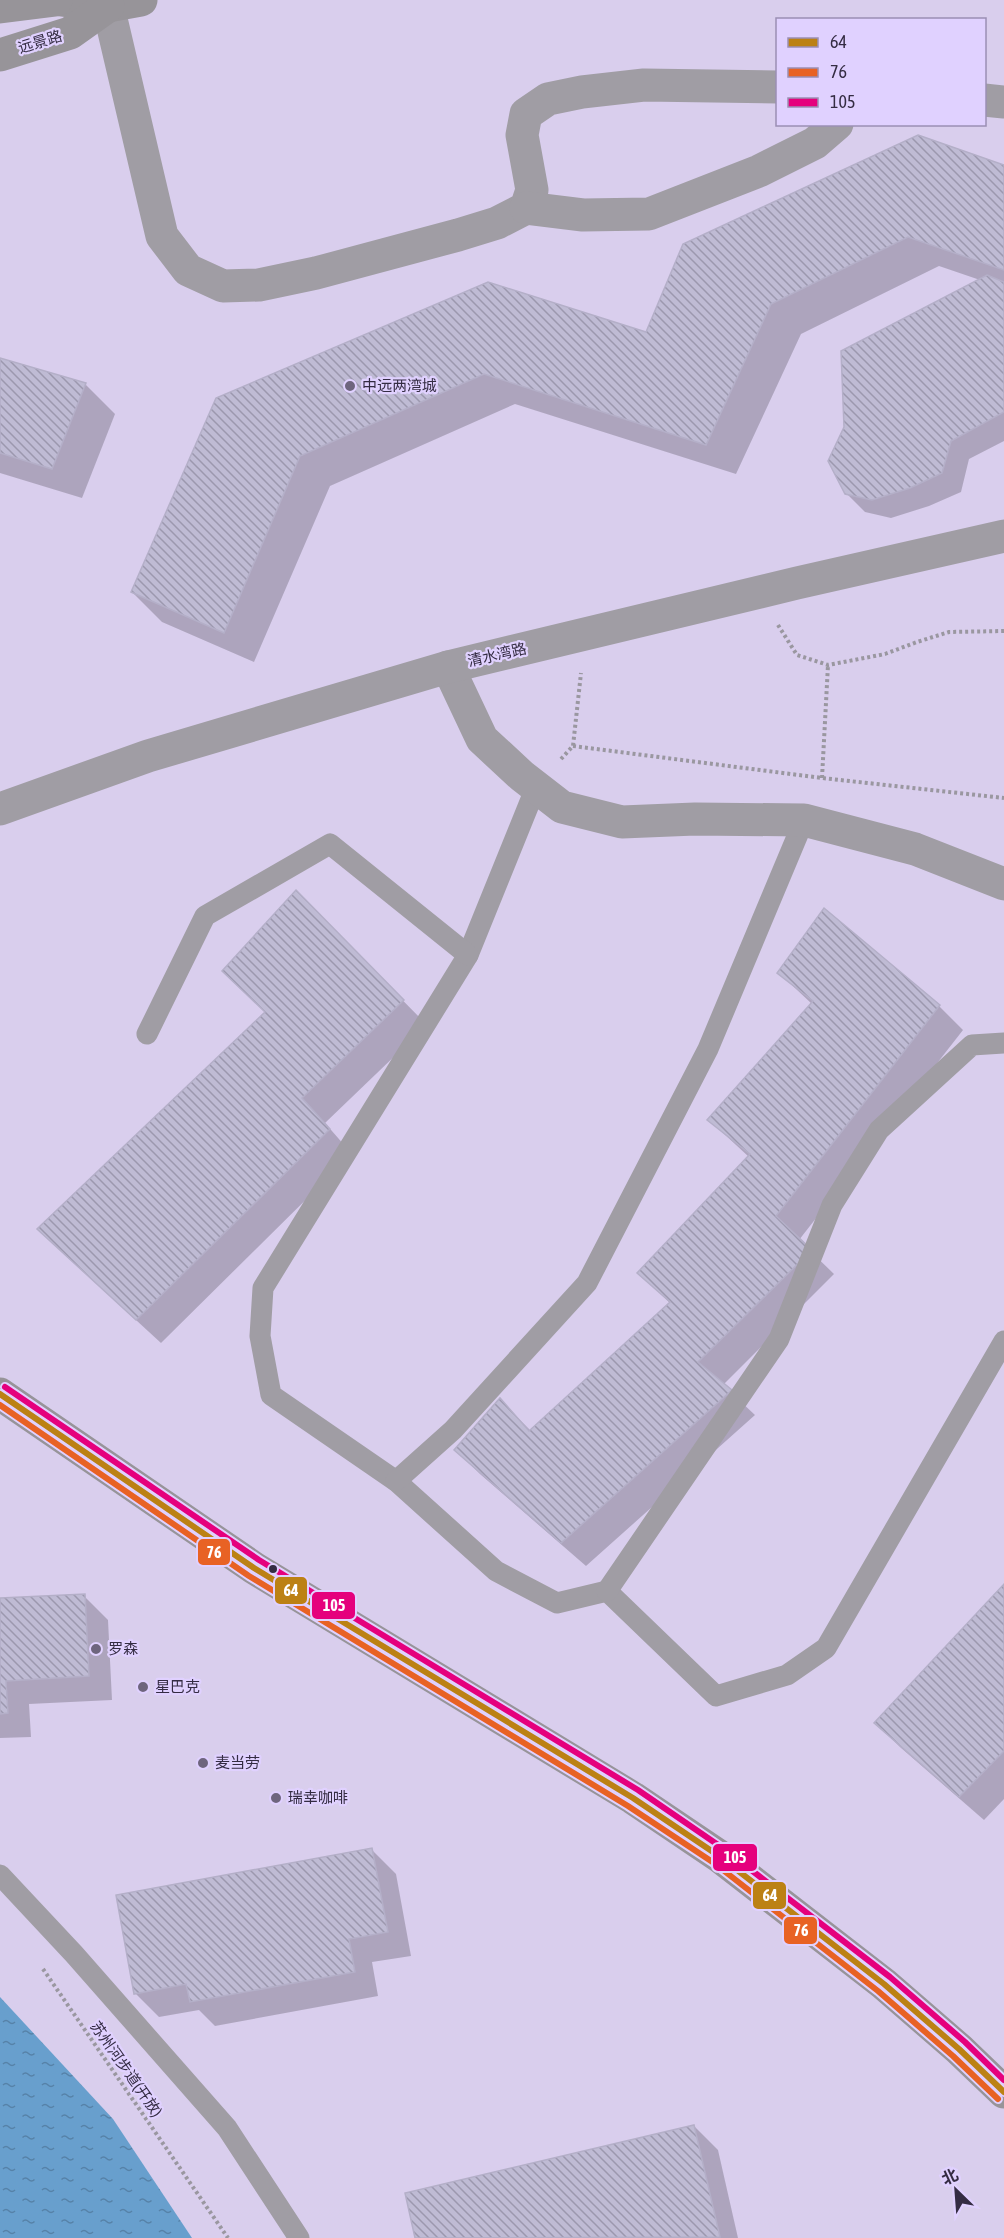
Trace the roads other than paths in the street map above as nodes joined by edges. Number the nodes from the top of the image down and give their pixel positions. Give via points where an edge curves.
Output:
1 (56, 0) edge
2 (61, 0) edge
3 (141, 0) edge
4 (108, 6) junction
5 (0, 7) edge
6 (0, 55) edge
7 (776, 87) edge
8 (986, 100) edge
9 (1004, 102) edge
10 (835, 126) edge
11 (526, 208) junction
12 (1004, 536) edge
13 (448, 667) junction
14 (536, 787) junction
15 (0, 809) edge
16 (804, 820) junction
17 (1004, 884) edge
18 (468, 955) junction
19 (147, 1034) dead end
20 (1004, 1043) edge
21 (1004, 1341) edge
22 (0, 1394) edge
23 (396, 1481) junction
24 (607, 1591) junction
25 (0, 1875) edge
26 (1004, 2092) edge
27 (299, 2238) edge

1 - 5 street
2 - 4 street, 远景路
3 - 4 street, 远景路
4 - 6 street, 远景路 via 69,33
4 - 11 street via 162,236 188,270 223,286 259,285 458,235 497,223
7 - 11 street via 644,86 548,99 526,114 522,135 532,190
8 - 9 street
10 - 11 street via 815,143 759,171 649,214 583,215
12 - 13 street, 清水湾路
13 - 14 street via 482,739
13 - 15 street, 清水湾路 via 148,756
14 - 16 street via 562,807 622,822
14 - 18 lane
16 - 17 street via 915,849
16 - 23 lane via 708,1049 587,1283 453,1430
18 - 19 lane via 330,844 205,916
18 - 23 lane via 263,1288 260,1336 271,1395
20 - 24 lane via 972,1046 879,1130 832,1205 779,1339
21 - 24 lane via 825,1647 787,1675 716,1696
22 - 26 street via 254,1568 633,1797 719,1856 884,1984
23 - 24 lane via 496,1571 557,1603
25 - 27 lane via 227,2128

